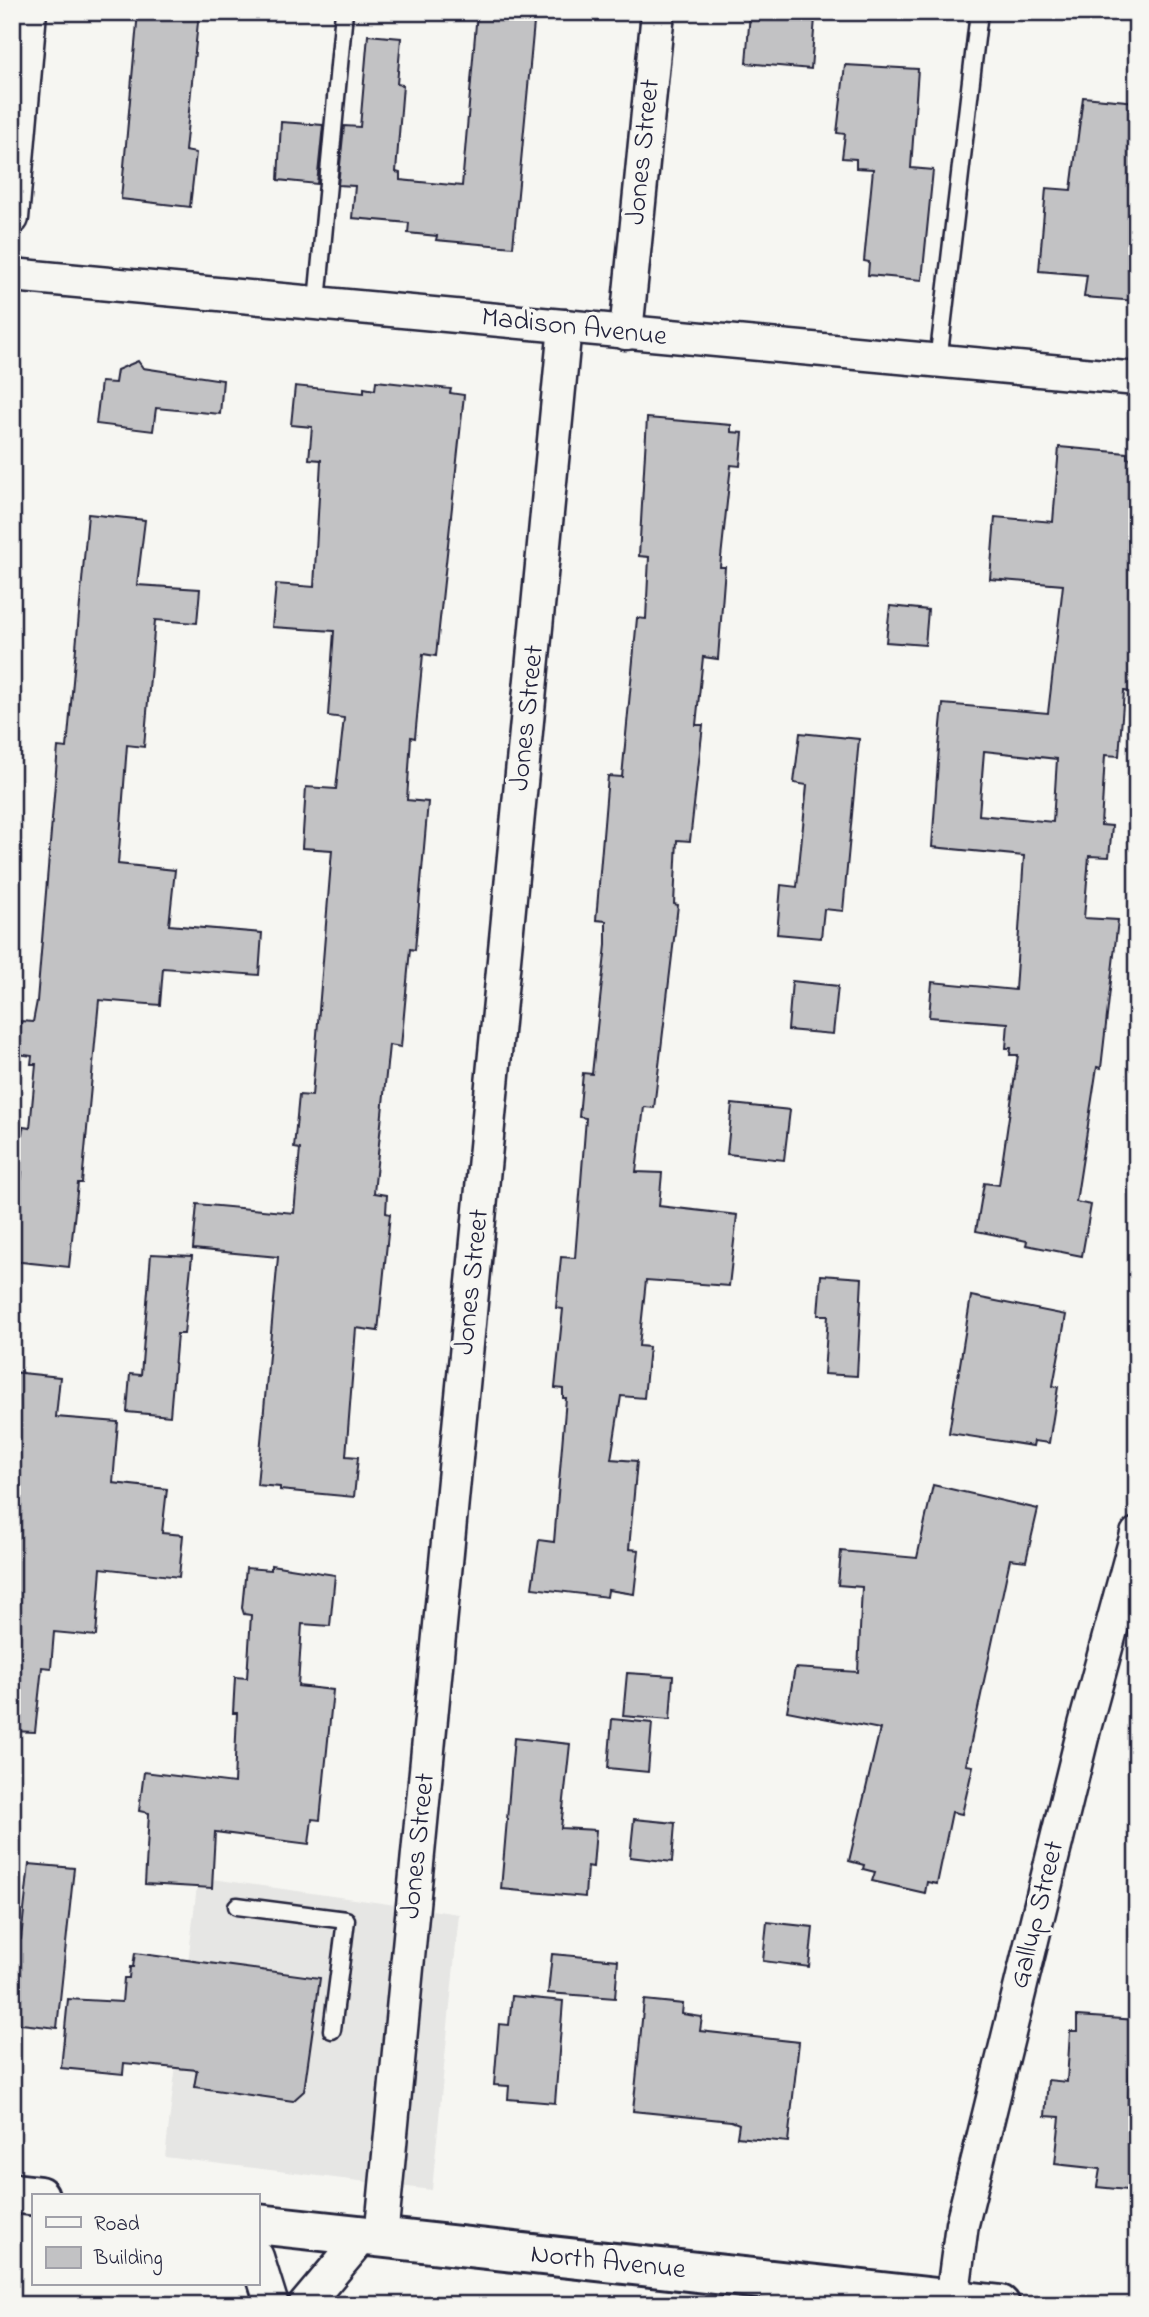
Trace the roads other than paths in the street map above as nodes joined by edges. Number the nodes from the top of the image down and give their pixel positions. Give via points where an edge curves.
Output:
1 (30, 12) edge
2 (344, 12) edge
3 (658, 12) edge
4 (979, 12) edge
5 (12, 218) edge
6 (12, 275) edge
7 (317, 302) junction
8 (565, 326) junction
9 (626, 333) junction
10 (938, 362) junction
11 (1137, 379) edge
12 (1137, 1534) edge
13 (237, 1906) dead end
14 (332, 2030) dead end
15 (12, 2193) edge
16 (32, 2195) edge
17 (259, 2224) edge
18 (372, 2237) junction
19 (259, 2263) edge
20 (899, 2300) edge
21 (952, 2300) junction
22 (272, 2305) edge
23 (305, 2305) edge
24 (1000, 2305) edge

1 - 5 street
2 - 7 lane
3 - 9 street, Jones Street
4 - 10 lane
6 - 7 street, Madison Avenue
7 - 8 street, Madison Avenue
8 - 9 street, Madison Avenue
8 - 18 street, Jones Street
9 - 10 street, Madison Avenue
10 - 11 street, Madison Avenue
12 - 21 street, Gallup Street via 962,2224
13 - 14 lane via 346,1920
15 - 16 main road
17 - 18 main road, North Avenue
18 - 20 main road, North Avenue
18 - 23 street
19 - 22 street
20 - 21 main road, North Avenue
21 - 24 main road, North Avenue

